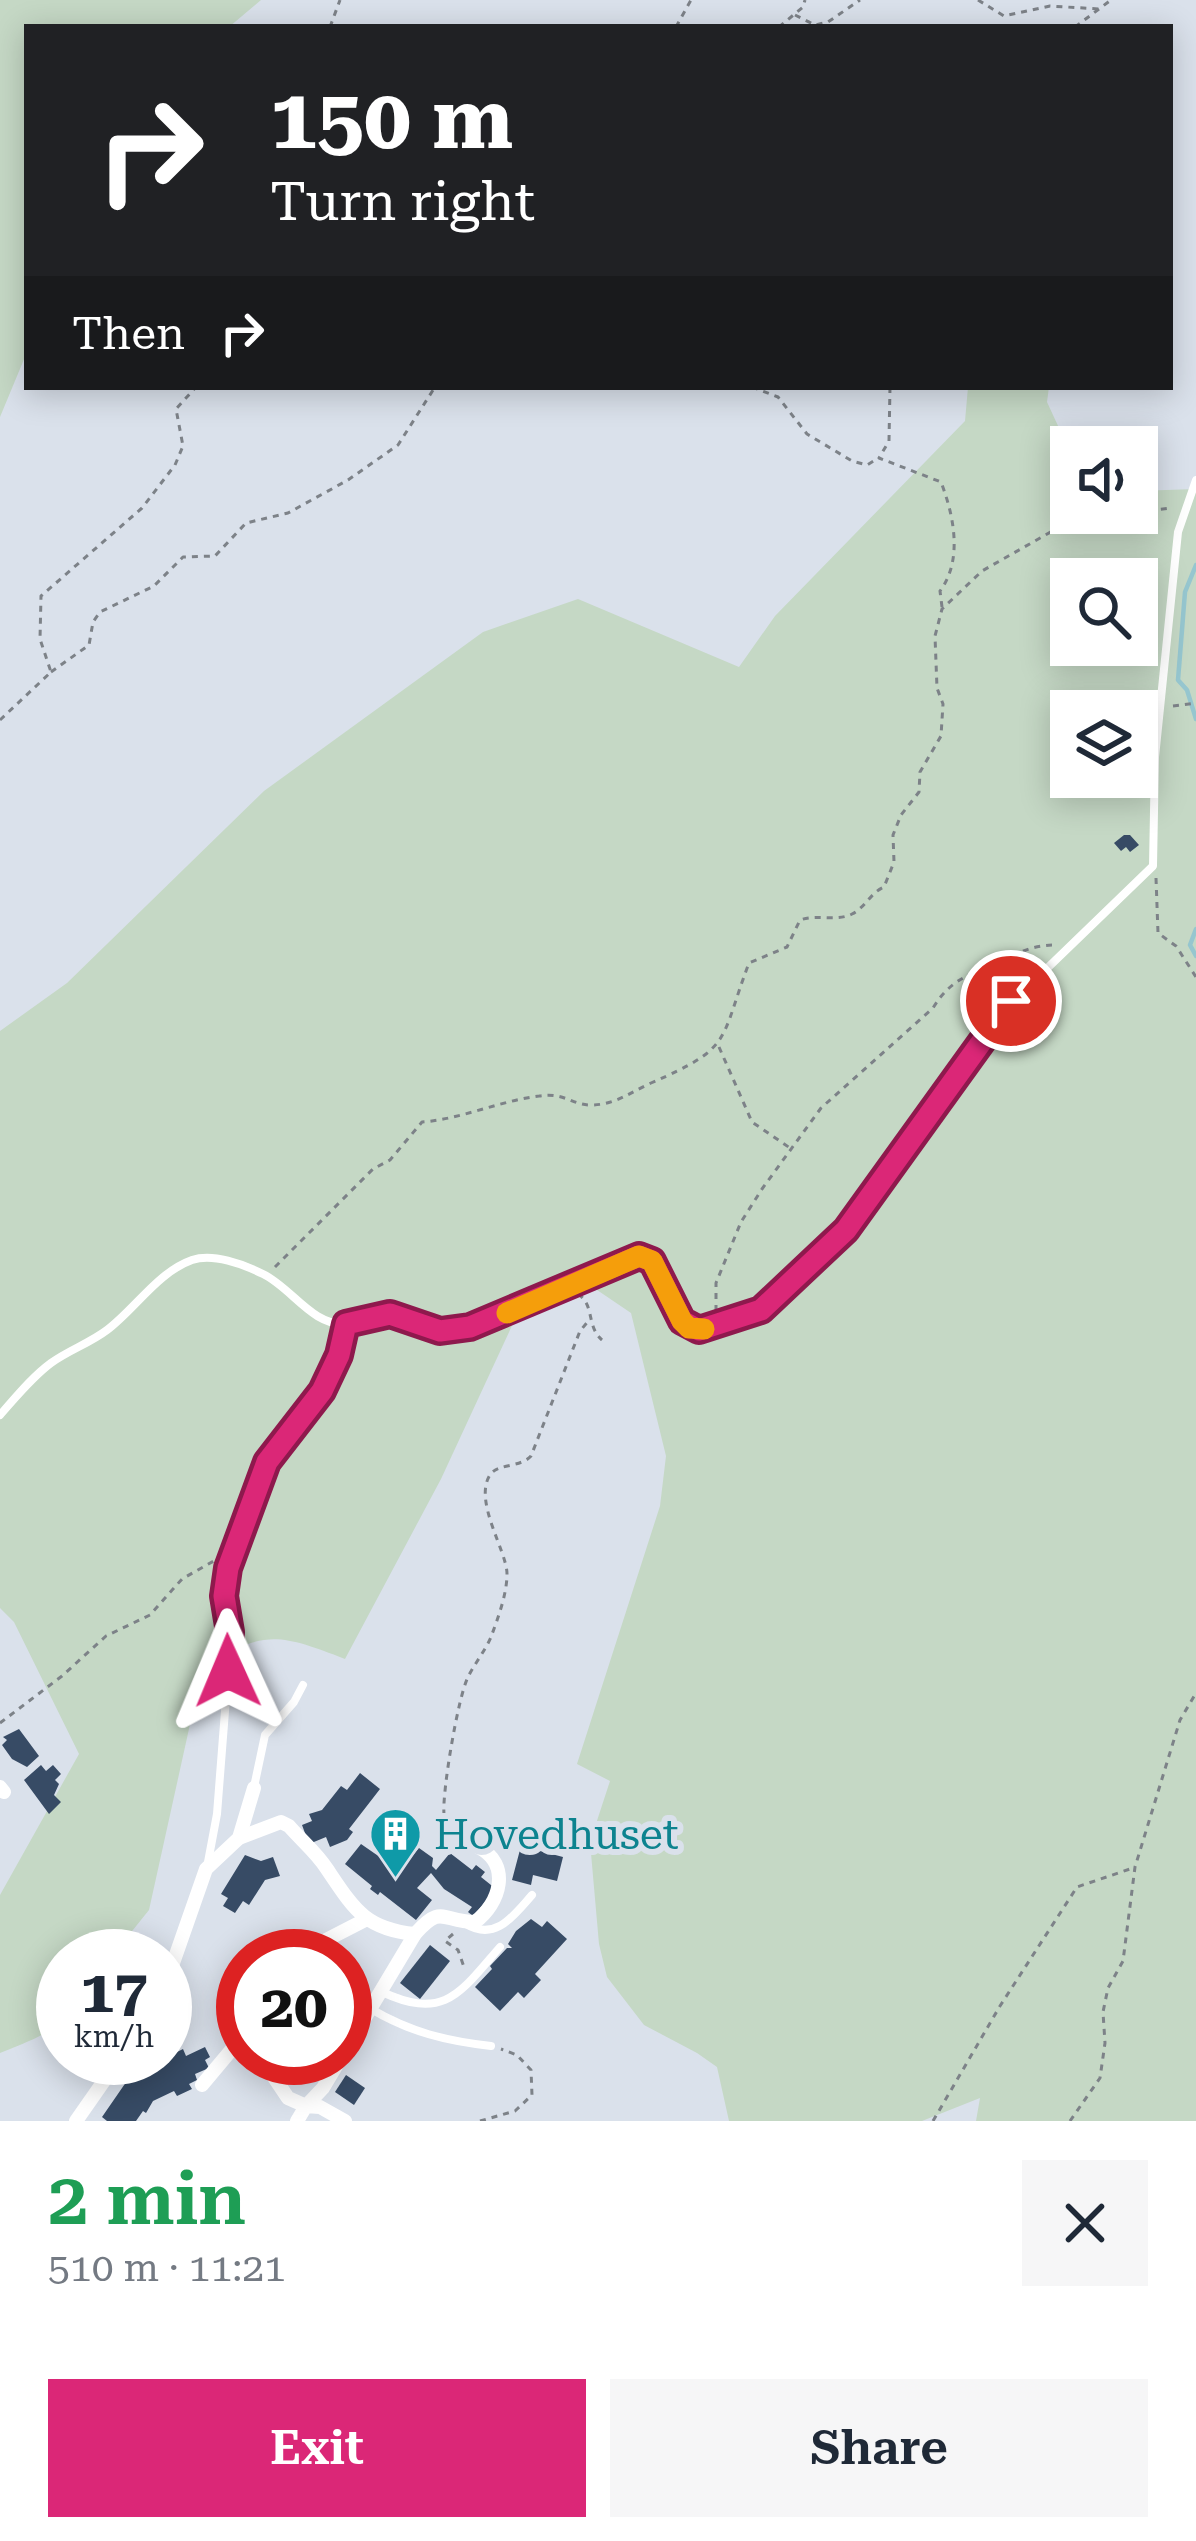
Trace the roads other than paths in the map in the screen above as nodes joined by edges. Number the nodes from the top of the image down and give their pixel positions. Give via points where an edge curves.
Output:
1 (1196, 480) edge
2 (346, 1324) junction
3 (0, 1415) edge
4 (303, 1685) dead end
5 (254, 1788) joint
6 (238, 1838) junction
7 (478, 1847) road end
8 (206, 1869) junction
9 (532, 1894) dead end
10 (365, 1920) junction
11 (185, 1929) edge
12 (348, 1929) edge
13 (462, 1929) junction
14 (416, 1934) junction
15 (500, 1947) dead end
16 (381, 1992) junction
17 (372, 2006) edge
18 (372, 2010) edge
19 (491, 2046) road end
20 (216, 2068) edge
21 (202, 2084) dead end
22 (101, 2085) edge
23 (279, 2085) edge
24 (325, 2085) edge
25 (306, 2106) junction
26 (76, 2121) edge
27 (297, 2121) edge
28 (345, 2121) edge

1 - 2 lane via 1178,532 1153,793 1155,859 1004,1009 846,1230 761,1310 699,1330 682,1321 652,1261 639,1256 452,1331 390,1314
2 - 3 lane via 320,1319 263,1274 214,1258 182,1265 106,1331 39,1373
2 - 8 lane via 322,1391 267,1462 224,1581 228,1671
4 - 5 lane via 265,1735
5 - 6 street
6 - 8 street
6 - 10 street via 289,1826
7 - 13 street via 497,1868 498,1896
8 - 11 street
9 - 13 lane via 499,1928
10 - 12 street
10 - 14 street
13 - 14 street via 439,1914
14 - 16 street
15 - 16 lane via 454,1997 429,2006
16 - 17 street
18 - 19 lane via 405,2029
20 - 21 street
22 - 26 street
23 - 25 street
24 - 25 street
25 - 27 street
25 - 28 street

